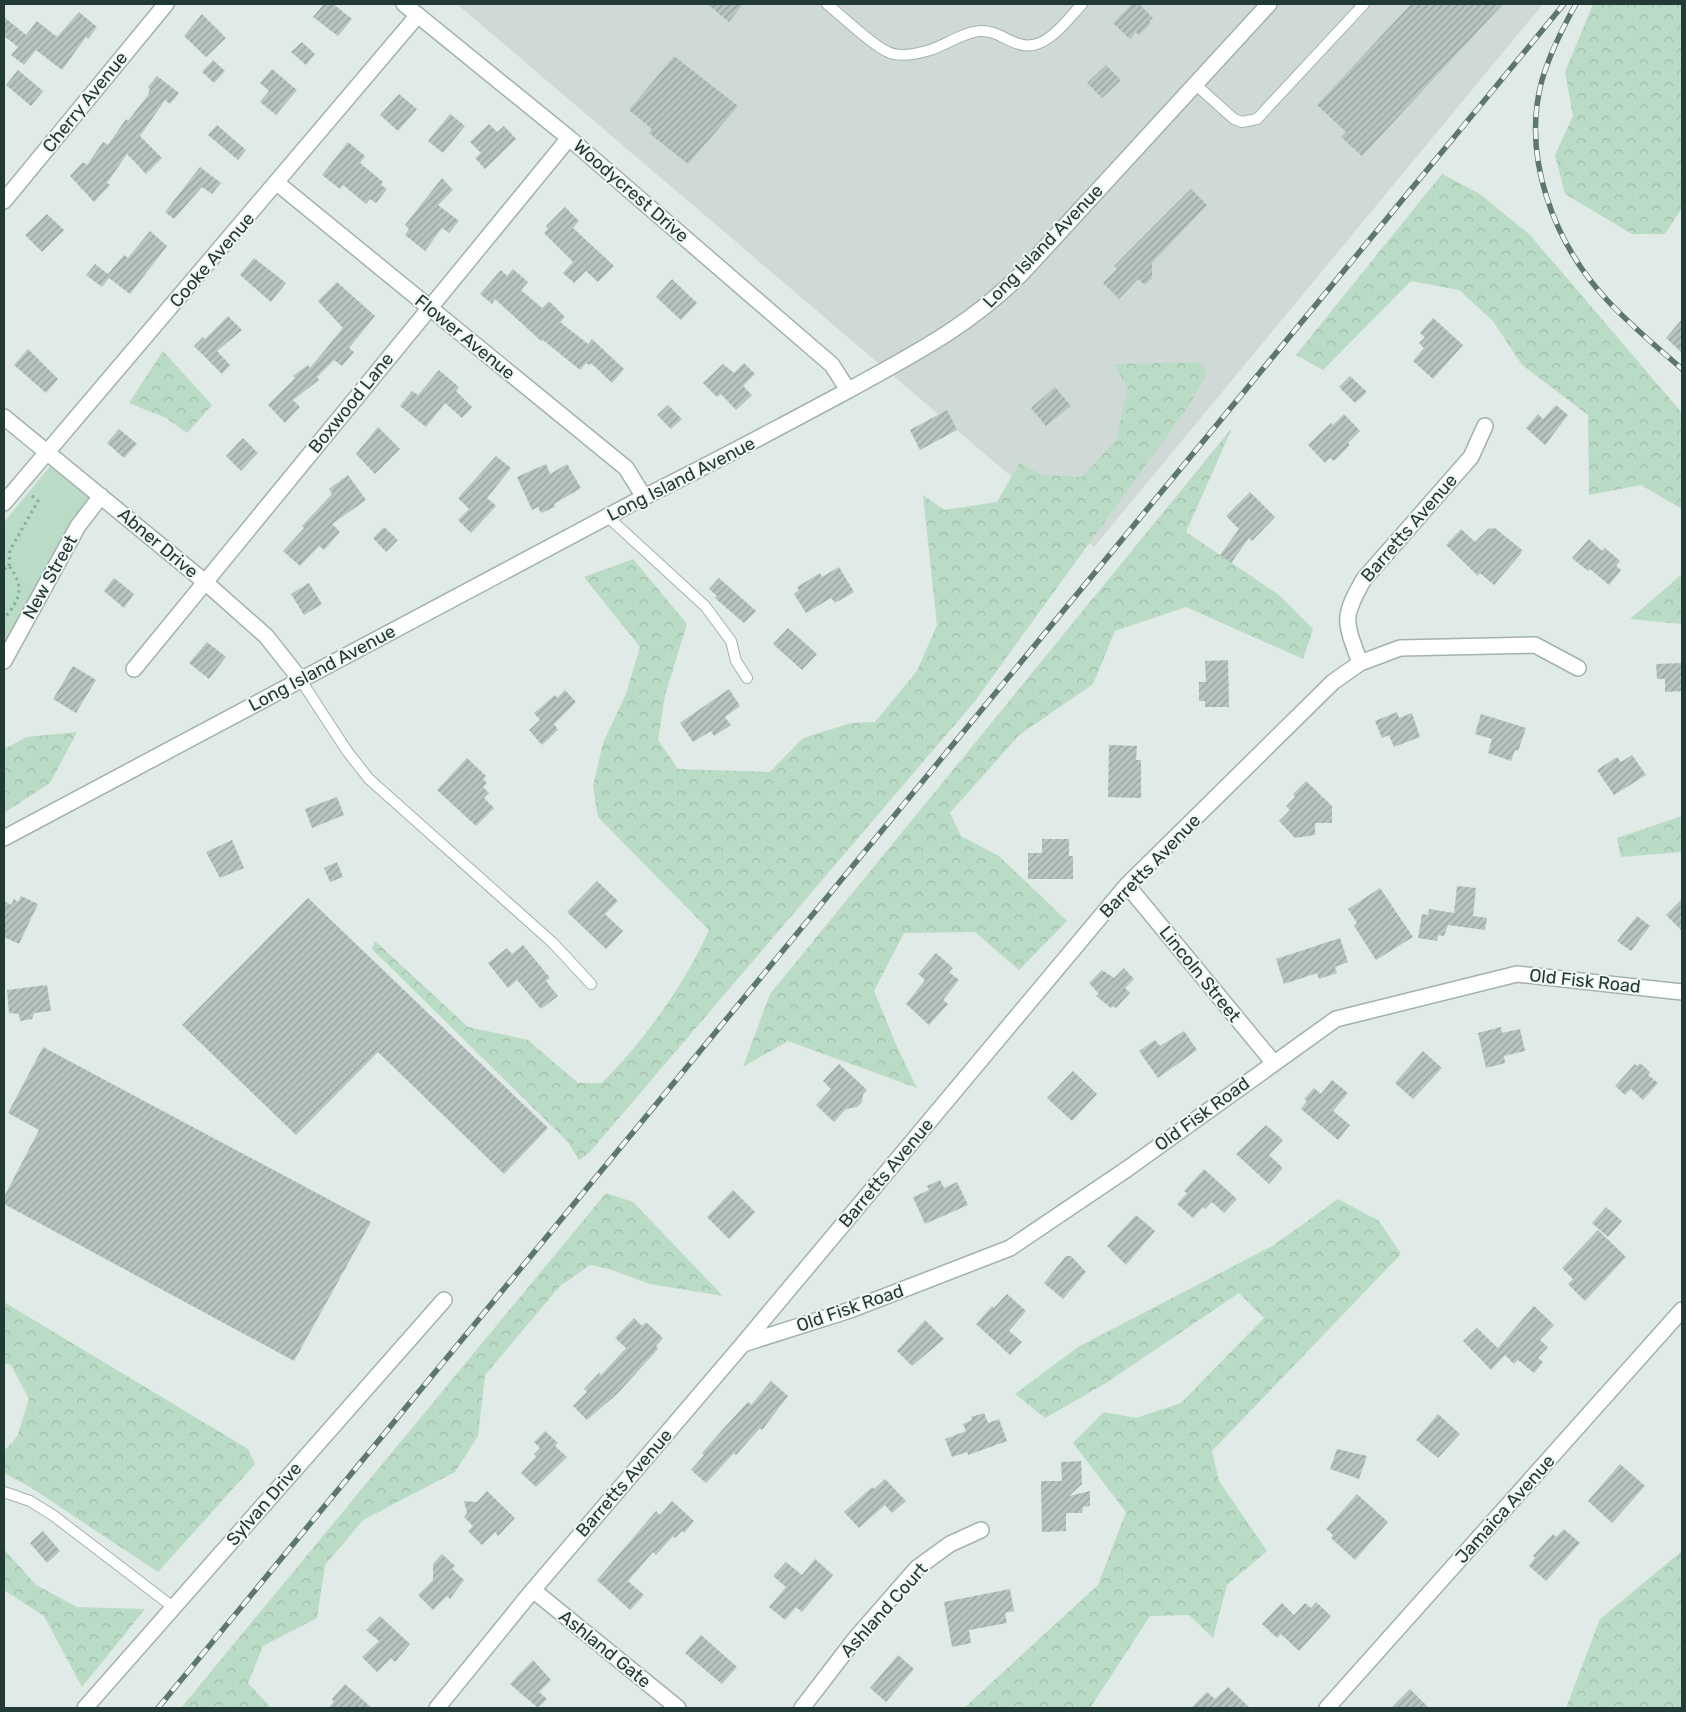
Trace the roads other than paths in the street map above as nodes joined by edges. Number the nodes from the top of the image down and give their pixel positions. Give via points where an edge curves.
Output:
1 (166, 4) edge
2 (404, 4) edge
3 (826, 4) edge
4 (1082, 4) edge
5 (1269, 4) edge
6 (1364, 4) edge
7 (418, 16) junction
8 (1195, 84) junction
9 (570, 138) junction
10 (278, 184) junction
11 (4, 200) edge
12 (429, 307) junction
13 (848, 390) junction
14 (4, 417) edge
15 (1485, 426) dead end
16 (45, 453) junction
17 (101, 496) junction
18 (644, 497) junction
19 (4, 503) edge
20 (608, 516) junction
21 (205, 582) junction
22 (4, 661) edge
23 (1360, 663) junction
24 (1578, 668) dead end
25 (134, 669) dead end
26 (747, 678) dead end
27 (300, 680) junction
28 (4, 838) edge
29 (1127, 885) junction
30 (591, 984) dead end
31 (1682, 992) edge
32 (1273, 1062) junction
33 (444, 1300) dead end
34 (1682, 1310) edge
35 (743, 1344) junction
36 (4, 1493) edge
37 (981, 1530) dead end
38 (533, 1590) junction
39 (173, 1607) junction
40 (84, 1708) edge
41 (437, 1708) edge
42 (678, 1708) edge
43 (802, 1708) edge
44 (1327, 1708) edge

1 - 11 street, Cherry Avenue
2 - 7 street, Woodycrest Drive
3 - 4 lane via 886,52 902,55 932,50 960,36 982,31 1020,45 1035,44 1051,38
5 - 8 street, Long Island Avenue
6 - 8 lane via 1256,119 1242,122 1234,119
7 - 9 street, Woodycrest Drive
7 - 10 street, Cooke Avenue
8 - 13 street, Long Island Avenue via 988,305 925,348
9 - 12 street, Boxwood Lane
9 - 13 street, Woodycrest Drive via 832,365
10 - 12 street, Flower Avenue
10 - 16 street, Cooke Avenue
12 - 18 street, Flower Avenue via 626,468
12 - 21 street, Boxwood Lane
13 - 18 street, Long Island Avenue
14 - 16 street, Abner Drive
15 - 23 street, Barretts Avenue via 1471,457 1364,579 1352,599 1346,624
16 - 17 street, Abner Drive
16 - 19 street, Cooke Avenue
17 - 21 street, Abner Drive
17 - 22 street, New Street via 78,526
18 - 20 street, Long Island Avenue
20 - 26 lane via 705,606 731,641 736,661
20 - 27 street, Long Island Avenue
21 - 25 street, Boxwood Lane
21 - 27 street, Abner Drive via 266,636
23 - 24 street, Barretts Avenue via 1400,648 1535,645
23 - 29 street, Barretts Avenue via 1332,682
27 - 28 street, Long Island Avenue
27 - 30 lane via 369,779 553,943
29 - 32 street, Lincoln Street
29 - 35 street, Barretts Avenue
31 - 32 street, Old Fisk Road via 1517,974 1336,1018
32 - 35 street, Old Fisk Road via 1127,1169 1010,1248 850,1310
33 - 39 street, Sylvan Drive
34 - 44 street, Jamaica Avenue
35 - 38 street, Barretts Avenue
36 - 39 lane via 30,1502 54,1516
37 - 43 street, Ashland Court via 950,1544 917,1568 855,1639
38 - 41 street, Barretts Avenue
38 - 42 street, Ashland Gate
39 - 40 street, Sylvan Drive

